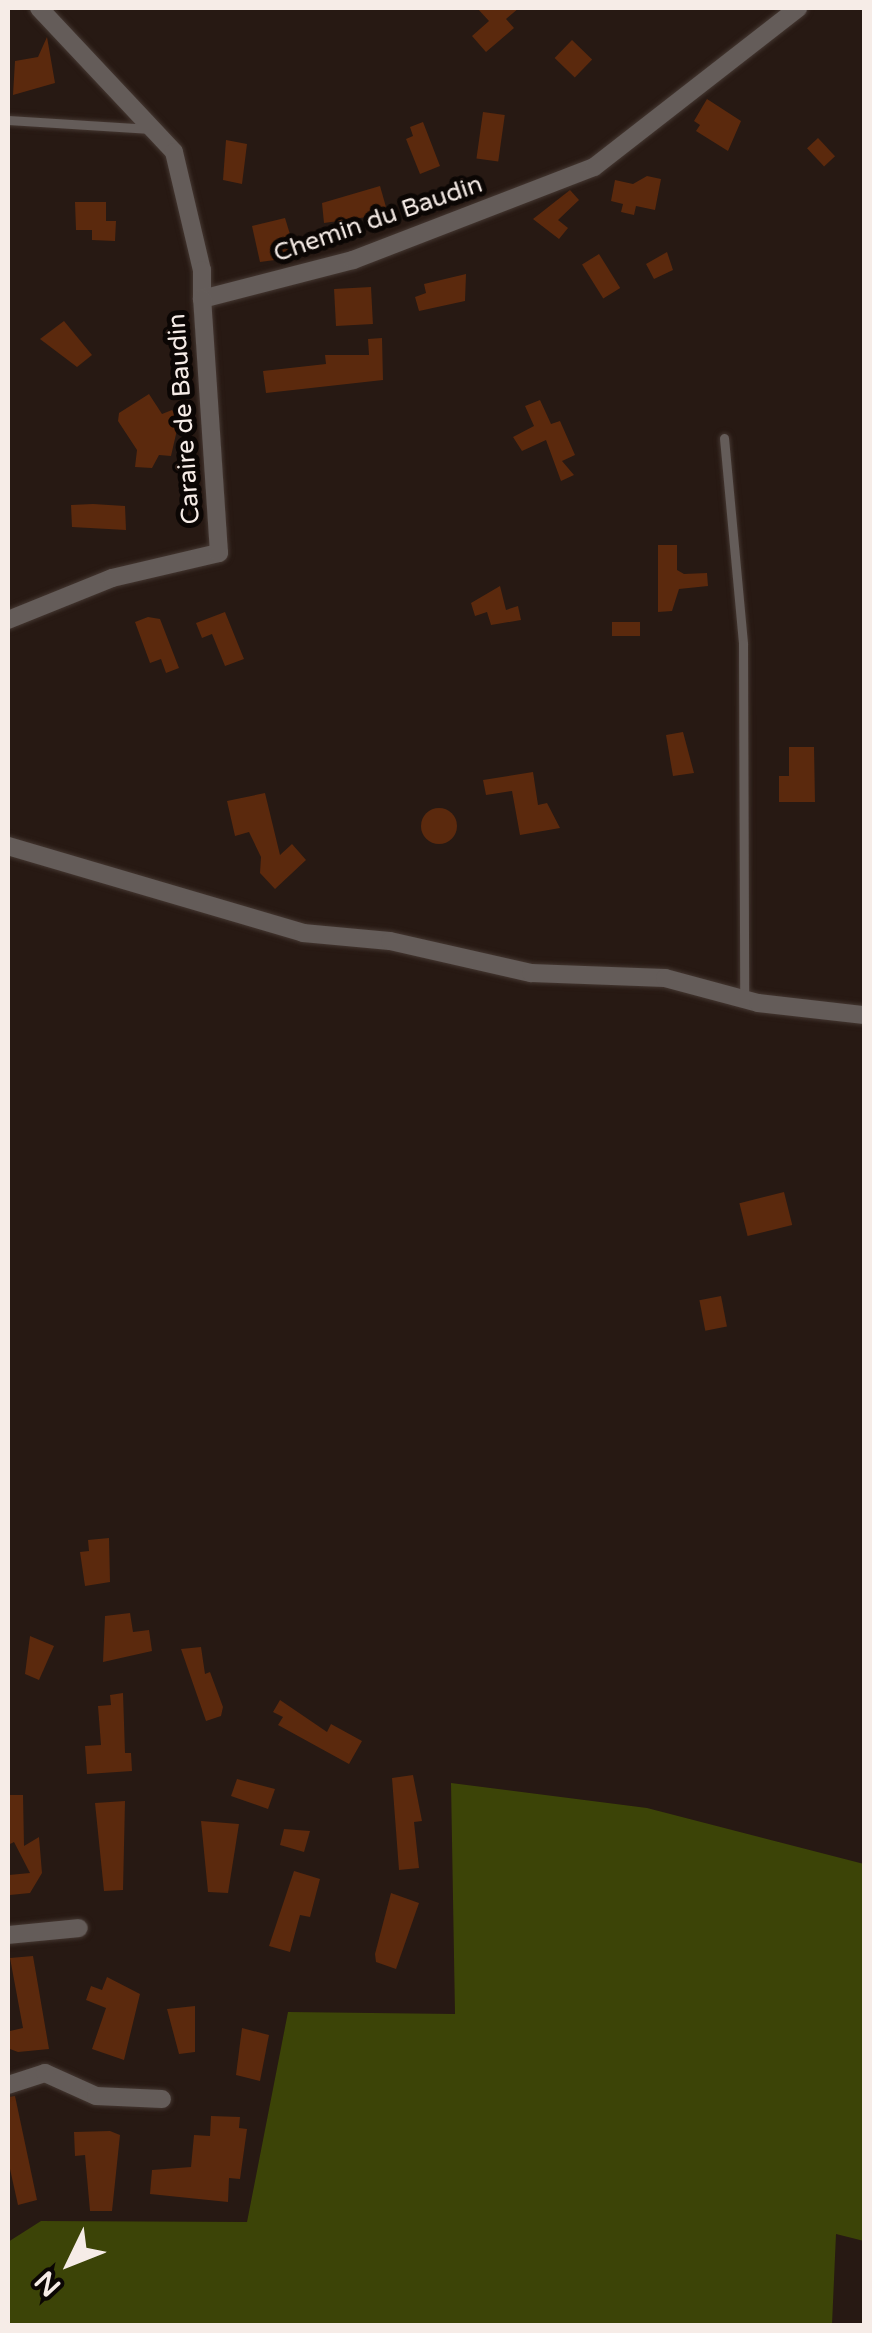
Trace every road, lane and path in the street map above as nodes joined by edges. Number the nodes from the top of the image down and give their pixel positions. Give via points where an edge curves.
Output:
1 (39, 8) edge
2 (798, 8) edge
3 (8, 120) edge
4 (154, 129) junction
5 (202, 299) junction
6 (724, 438) dead end
7 (8, 620) edge
8 (8, 846) edge
9 (744, 999) junction
10 (864, 1015) edge
11 (79, 1928) dead end
12 (8, 1934) edge
13 (8, 2085) edge
14 (162, 2100) dead end

1 - 4 street
2 - 5 street, Chemin du Baudin via 594,167 353,260
3 - 4 lane
4 - 5 street via 182,172
5 - 7 street, Caraire de Baudin via 219,553 112,578
6 - 9 lane via 743,644
8 - 9 street via 303,933 390,942 531,973 664,978
9 - 10 street
11 - 12 street
13 - 14 street via 45,2073 96,2096

